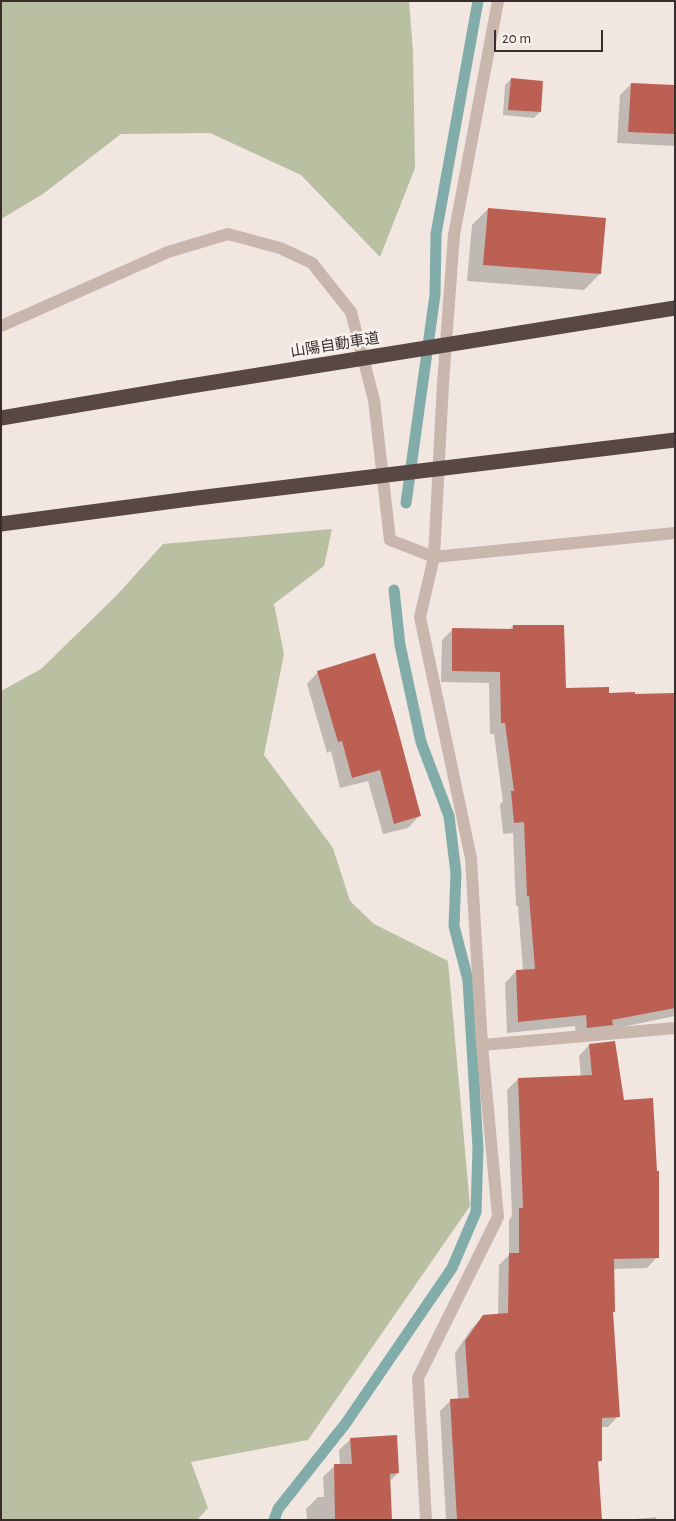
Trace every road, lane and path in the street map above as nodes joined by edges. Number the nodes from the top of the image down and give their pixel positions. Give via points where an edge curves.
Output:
1 (498, 1) edge
2 (675, 308) edge
3 (1, 326) edge
4 (1, 418) edge
5 (675, 440) edge
6 (1, 524) edge
7 (675, 534) edge
8 (434, 557) junction
9 (675, 1028) edge
10 (482, 1045) junction
11 (426, 1520) edge

1 - 8 street via 454,235
2 - 4 highway, 山陽自動車道, bridge
3 - 8 street via 168,252 228,234 280,248 312,263 351,312 374,400 390,540
5 - 6 highway, bridge
7 - 8 street
8 - 10 street via 420,617 472,858
9 - 10 street
10 - 11 street via 498,1217 418,1378

